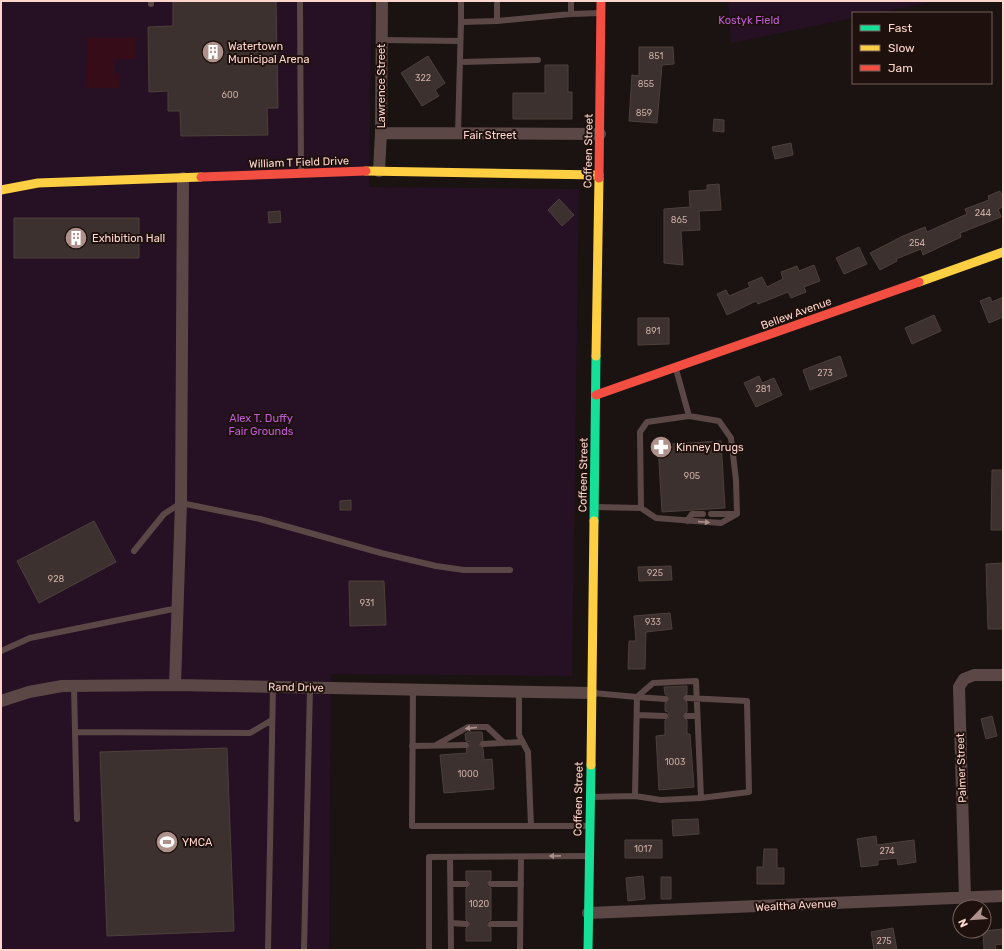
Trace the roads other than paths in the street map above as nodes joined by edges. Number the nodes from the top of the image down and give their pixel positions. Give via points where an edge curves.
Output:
1 (300, 1) edge
2 (382, 1) edge
3 (461, 1) edge
4 (497, 1) edge
5 (571, 1) edge
6 (601, 1) edge
7 (601, 13) junction
8 (571, 14) junction
9 (497, 21) junction
10 (461, 22) junction
11 (382, 40) junction
12 (460, 41) junction
13 (538, 60) dead end
14 (460, 62) junction
15 (381, 133) junction
16 (458, 134) junction
17 (600, 134) junction
18 (378, 171) junction
19 (301, 174) junction
20 (599, 175) junction
21 (183, 178) junction
22 (1, 190) edge
23 (1003, 252) edge
24 (676, 368) junction
25 (596, 395) junction
26 (689, 416) junction
27 (181, 503) junction
28 (595, 506) junction
29 (641, 508) junction
30 (703, 514) dead end
31 (711, 514) dead end
32 (737, 514) junction
33 (687, 521) junction
34 (134, 551) dead end
35 (510, 570) dead end
36 (179, 608) junction
37 (1, 651) edge
38 (1003, 675) edge
39 (175, 685) junction
40 (74, 686) junction
41 (273, 687) junction
42 (310, 688) junction
43 (412, 689) junction
44 (519, 692) junction
45 (592, 693) junction
46 (637, 697) junction
47 (687, 698) dead end
48 (697, 698) junction
49 (665, 699) dead end
50 (1, 701) edge
51 (637, 715) junction
52 (665, 716) dead end
53 (687, 716) dead end
54 (697, 716) junction
55 (272, 720) junction
56 (75, 732) junction
57 (522, 742) junction
58 (504, 743) junction
59 (483, 744) dead end
60 (436, 745) junction
61 (466, 745) dead end
62 (412, 746) junction
63 (635, 796) junction
64 (590, 797) junction
65 (701, 798) junction
66 (77, 819) dead end
67 (531, 826) junction
68 (590, 826) junction
69 (589, 856) junction
70 (450, 857) junction
71 (521, 857) junction
72 (451, 884) junction
73 (466, 884) dead end
74 (491, 884) dead end
75 (521, 884) junction
76 (1003, 896) edge
77 (965, 898) junction
78 (588, 913) junction
79 (451, 923) junction
80 (466, 924) dead end
81 (491, 924) dead end
82 (520, 924) junction
83 (268, 950) edge
84 (304, 950) edge
85 (428, 950) edge
86 (451, 950) edge
87 (520, 950) edge
88 (588, 950) edge

1 - 19 lane
2 - 11 street, Lawrence Street
3 - 10 lane
4 - 9 lane
5 - 8 lane
6 - 7 street, Coffeen Street
7 - 8 lane
7 - 17 street, Coffeen Street
8 - 9 lane
9 - 10 lane
10 - 12 lane
11 - 12 lane
11 - 15 street, Lawrence Street
12 - 14 lane
13 - 14 lane
14 - 16 lane
15 - 16 street, Fair Street
15 - 18 street, Lawrence Street
16 - 17 street, Fair Street
17 - 20 street, Coffeen Street
18 - 19 street, William T Field Drive
18 - 20 street, William T Field Drive
19 - 21 street, William T Field Drive
20 - 25 street, Coffeen Street
21 - 22 street, William T Field Drive via 38,183
21 - 27 street
23 - 24 street, Bellew Avenue
24 - 25 street, Bellew Avenue
24 - 26 lane
25 - 28 street, Coffeen Street
26 - 29 lane via 647,422 640,432
26 - 32 lane via 719,421 731,438
27 - 34 lane via 164,514
27 - 35 lane via 260,519 436,566 464,570
27 - 36 street
28 - 29 lane
28 - 45 street, Coffeen Street
29 - 33 lane via 656,518
30 - 33 lane via 692,514
31 - 32 lane
33 -> 32 lane via 721,523
36 - 37 lane via 30,638
36 - 39 street
38 - 77 street, Palmer Street via 974,674 964,679 959,687
39 - 40 street, Rand Drive
39 - 41 street, Rand Drive
40 - 50 street, Rand Drive via 29,692
40 - 56 lane
41 - 42 street, Rand Drive
41 - 55 lane
42 - 43 street, Rand Drive
42 - 84 lane
43 - 44 street, Rand Drive
43 - 62 lane
44 - 45 street, Rand Drive
44 - 57 lane via 519,735
45 - 46 lane
45 - 64 street, Coffeen Street
46 - 48 lane via 653,683 696,682
46 - 49 lane
46 - 51 lane
47 - 48 lane
48 - 54 lane
48 - 65 lane via 747,701 749,792
51 - 52 lane
51 - 63 lane
53 - 54 lane
54 - 65 lane
55 - 56 lane via 250,733
55 - 83 lane
56 - 66 lane
57 - 58 lane
57 - 67 lane via 528,752
58 - 59 lane
58 -> 60 lane via 487,727 468,727
60 - 61 lane
60 - 62 lane
62 - 67 lane via 412,826
63 - 64 lane
63 - 65 lane via 661,800
64 - 68 street, Coffeen Street
67 - 68 lane
68 - 69 street, Coffeen Street
69 -> 71 lane
69 - 78 street, Coffeen Street
70 - 71 lane
70 - 72 lane
70 - 85 lane via 429,857
71 - 75 lane
72 - 73 lane
72 - 79 lane
74 - 75 lane
75 - 82 lane
76 - 77 street, Wealtha Avenue
77 - 78 street, Wealtha Avenue
78 - 88 street, Coffeen Street
79 - 80 lane
79 - 86 lane
81 - 82 lane
82 - 87 lane

